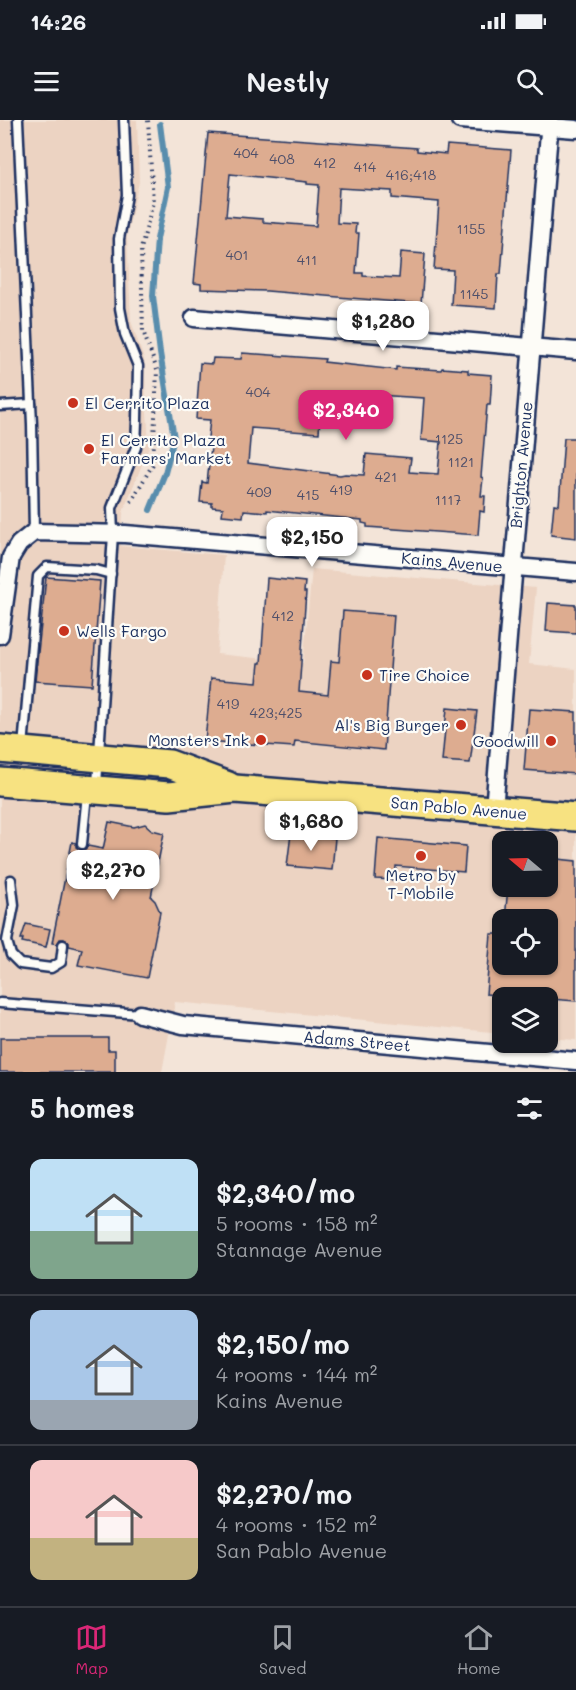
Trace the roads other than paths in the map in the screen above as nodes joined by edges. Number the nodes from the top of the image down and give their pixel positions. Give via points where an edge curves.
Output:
1 (18, 120) edge
2 (124, 120) edge
3 (460, 120) edge
4 (550, 124) edge
5 (576, 129) edge
6 (194, 318) dead end
7 (531, 348) junction
8 (576, 351) edge
9 (31, 404) junction
10 (0, 406) edge
11 (34, 532) junction
12 (113, 534) junction
13 (513, 567) junction
14 (576, 573) edge
15 (111, 574) junction
16 (0, 635) edge
17 (11, 750) edge
18 (99, 758) junction
19 (0, 782) edge
20 (235, 789) junction
21 (92, 790) junction
22 (494, 810) junction
23 (576, 817) edge
24 (82, 844) dead end
25 (11, 880) dead end
26 (63, 945) dead end
27 (0, 1003) edge
28 (140, 1014) joint
29 (576, 1061) edge

1 - 9 lane
2 - 12 lane via 127,195 119,240 120,308 138,366 137,420 136,447 112,508
3 - 4 street
4 - 5 street
4 - 7 street, Brighton Avenue
6 - 7 street
7 - 8 street
7 - 13 street, Brighton Avenue
9 - 10 lane
9 - 11 lane
11 - 12 street, Kains Avenue
11 - 16 street via 11,557
12 - 13 street, Kains Avenue
12 - 15 lane
13 - 14 street, Kains Avenue
13 - 22 street, Brighton Avenue
15 - 17 lane via 47,567 38,576
15 - 18 lane
17 - 18 main road, San Pablo Avenue
18 - 20 main road, San Pablo Avenue via 169,764
18 - 21 lane
19 - 21 main road, San Pablo Avenue
20 - 21 main road, San Pablo Avenue via 169,796
20 - 22 main road, San Pablo Avenue
21 - 24 lane
22 - 23 main road, San Pablo Avenue
25 - 26 lane via 14,905 7,941 11,955 20,964 51,968 61,962
27 - 28 lane
28 - 29 street, Adams Street via 183,1025

